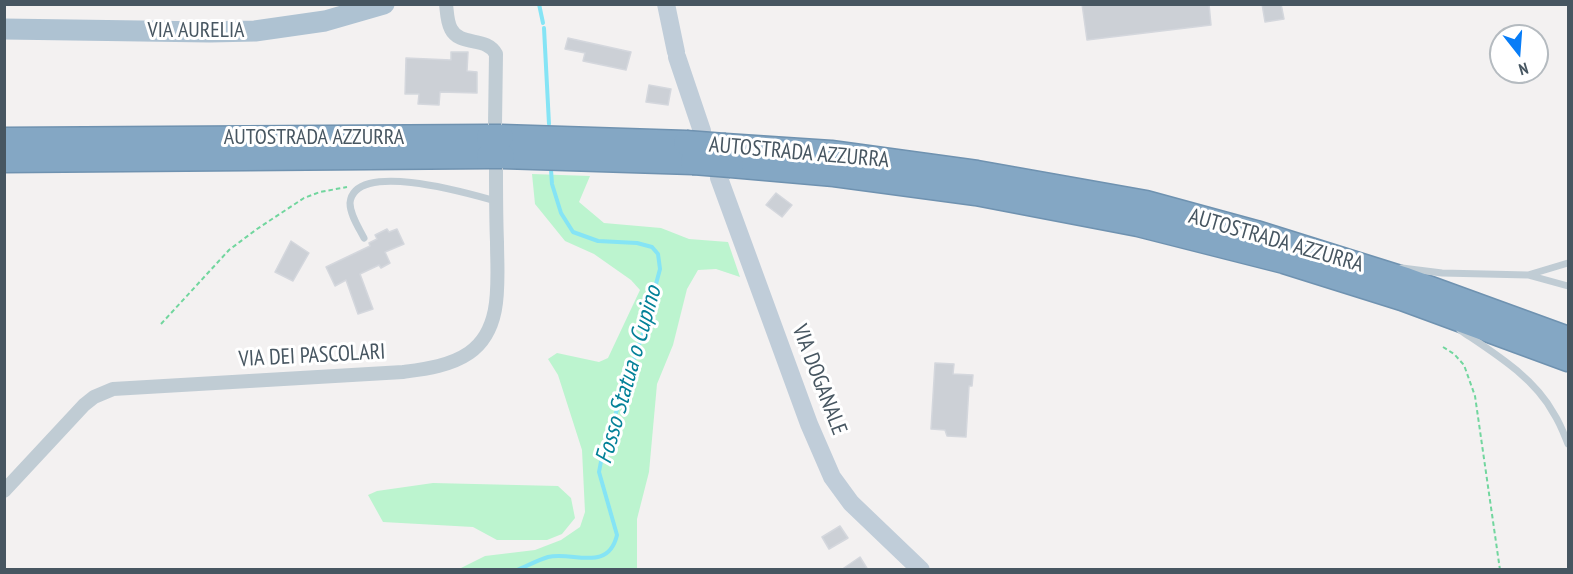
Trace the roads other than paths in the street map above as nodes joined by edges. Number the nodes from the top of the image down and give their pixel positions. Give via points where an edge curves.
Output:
1 (384, 4) edge
2 (446, 4) edge
3 (666, 4) edge
4 (4, 29) edge
5 (4, 140) edge
6 (694, 145) junction
7 (500, 146) junction
8 (4, 160) edge
9 (725, 163) junction
10 (496, 201) junction
11 (364, 238) dead end
12 (1295, 248) junction
13 (1569, 263) edge
14 (1390, 264) dead end
15 (1528, 275) junction
16 (1308, 277) dead end
17 (1569, 286) edge
18 (1455, 327) dead end
19 (1569, 339) edge
20 (1569, 359) edge
21 (1569, 444) edge
22 (4, 491) edge
23 (921, 570) edge

1 - 4 main road, VIA AURELIA via 325,21 255,31
2 - 7 street, VIA DEI PASCOLARI via 453,33 464,40 487,44 496,54
3 - 6 main road
5 - 7 highway, AUTOSTRADA AZZURRA
6 - 7 highway, AUTOSTRADA AZZURRA
6 - 9 highway, AUTOSTRADA AZZURRA, bridge
7 - 8 highway, AUTOSTRADA AZZURRA
7 - 10 street, VIA DEI PASCOLARI
9 - 12 highway, AUTOSTRADA AZZURRA via 976,193 1138,225
9 - 23 main road, VIA DOGANALE via 805,413 828,470 851,502
10 - 11 lane via 416,183 365,185 350,200
10 - 22 street, VIA DEI PASCOLARI via 496,304 486,333 468,354 437,366 403,372 113,389 84,405
12 - 16 lane via 1296,274
12 - 19 highway, AUTOSTRADA AZZURRA via 1406,279
12 - 20 highway, AUTOSTRADA AZZURRA via 1412,302
13 - 15 lane
14 - 15 lane via 1442,273
15 - 17 lane
18 - 21 lane via 1502,358 1529,382 1553,412

